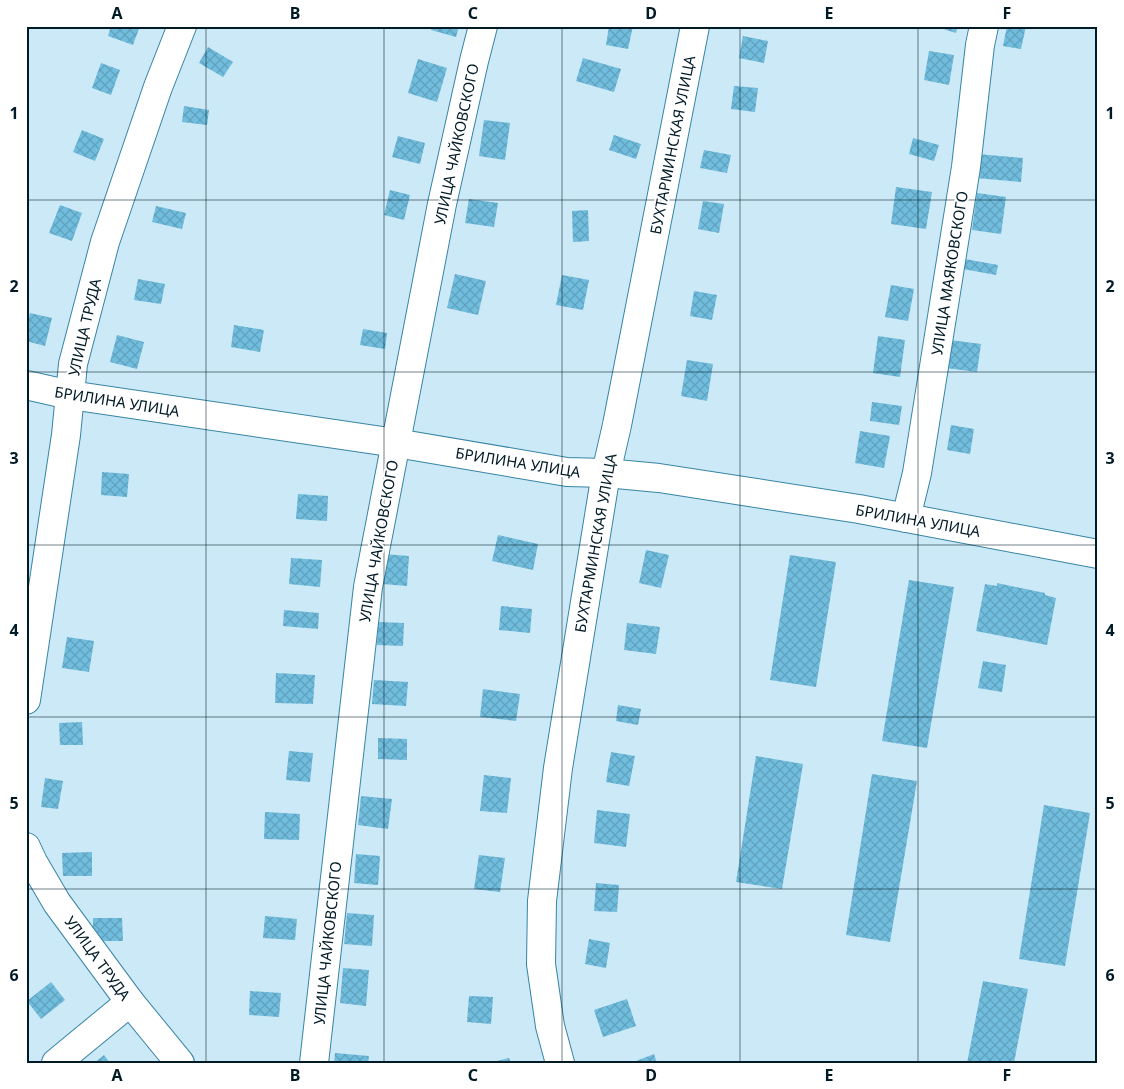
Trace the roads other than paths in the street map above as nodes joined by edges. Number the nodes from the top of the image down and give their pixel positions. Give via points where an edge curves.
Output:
1 (182, 26) edge
2 (483, 26) edge
3 (695, 26) edge
4 (984, 26) edge
5 (26, 385) edge
6 (70, 394) junction
7 (396, 443) junction
8 (606, 474) junction
9 (906, 518) junction
10 (1098, 554) edge
11 (26, 700) edge
12 (26, 847) edge
13 (130, 1002) junction
14 (56, 1063) edge
15 (180, 1063) edge
16 (314, 1063) edge
17 (560, 1063) edge

1 - 6 street, УЛИЦА ТРУДА via 105,242 73,364
2 - 7 street, УЛИЦА ЧАЙКОВСКОГО via 442,204
3 - 8 street, БУХТАРМИНСКАЯ УЛИЦА
4 - 9 street, УЛИЦА МАЯКОВСКОГО via 917,473
5 - 6 street, БРИЛИНА УЛИЦА
6 - 7 street, БРИЛИНА УЛИЦА
6 - 11 street, УЛИЦА ТРУДА
7 - 8 street, БРИЛИНА УЛИЦА via 567,472
7 - 16 street, УЛИЦА ЧАЙКОВСКОГО via 368,588
8 - 9 street, БРИЛИНА УЛИЦА via 669,479
8 - 17 street, БУХТАРМИНСКАЯ УЛИЦА via 558,768 542,900 541,964 550,1026
9 - 10 street, БРИЛИНА УЛИЦА
12 - 13 street, УЛИЦА ТРУДА via 57,903
13 - 14 street
13 - 15 street, УЛИЦА ТРУДА

